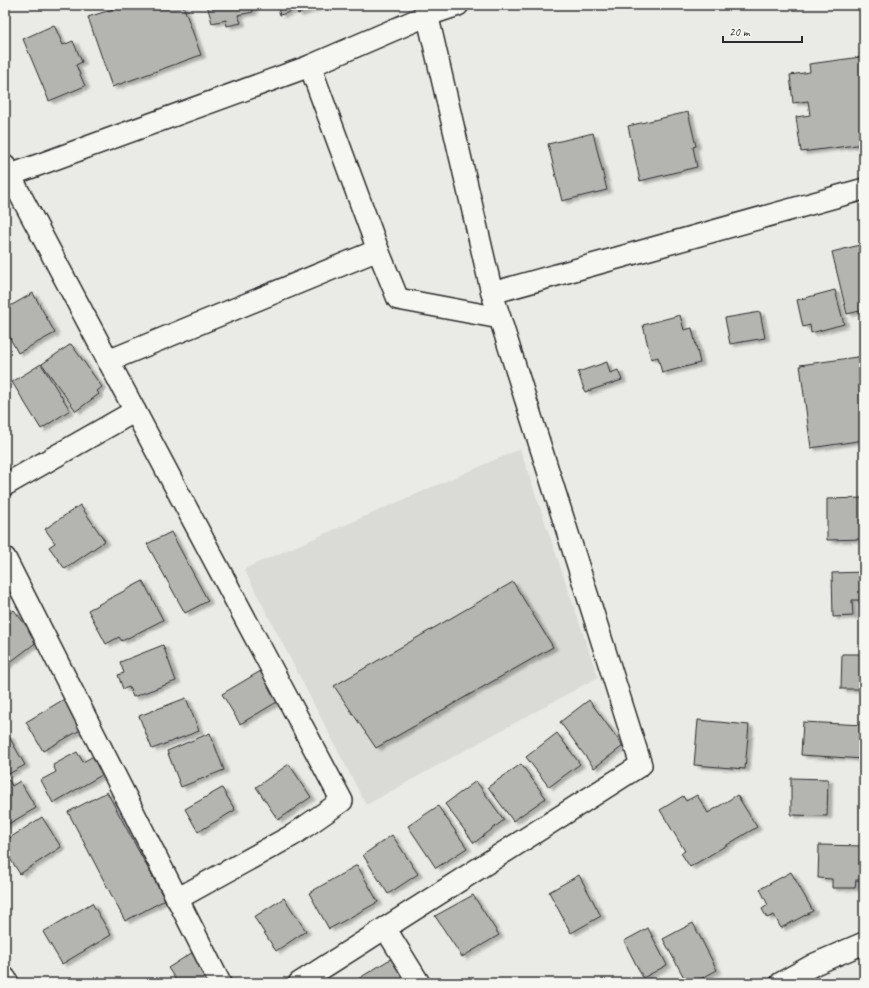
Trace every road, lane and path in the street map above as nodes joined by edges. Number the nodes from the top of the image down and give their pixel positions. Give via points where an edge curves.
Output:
1 (458, 5) edge
2 (426, 10) edge
3 (310, 66) junction
4 (7, 172) edge
5 (864, 189) edge
6 (378, 250) junction
7 (492, 293) junction
8 (500, 318) junction
9 (108, 360) junction
10 (135, 410) junction
11 (5, 485) edge
12 (5, 558) edge
13 (177, 899) junction
14 (384, 928) junction
15 (864, 943) edge
16 (5, 978) edge
17 (8, 983) edge
18 (220, 983) edge
19 (299, 983) edge
20 (419, 983) edge
21 (781, 983) edge

1 - 2 street
2 - 3 street
2 - 7 street
3 - 4 street
3 - 6 street
4 - 9 street
5 - 7 street
6 - 8 street via 398,299
6 - 9 street
7 - 8 street
8 - 14 street via 641,765
9 - 10 street
10 - 11 street
10 - 13 street via 342,802 293,835
12 - 13 street
13 - 18 street
14 - 19 street
14 - 20 street
15 - 21 street via 815,964
16 - 17 street

